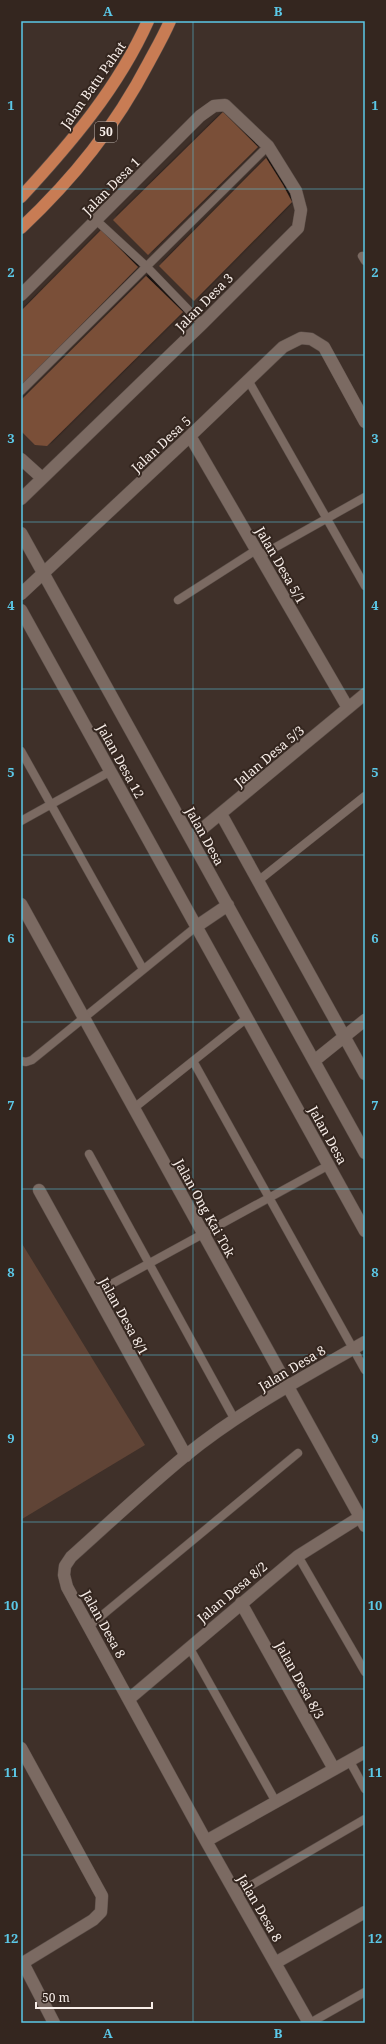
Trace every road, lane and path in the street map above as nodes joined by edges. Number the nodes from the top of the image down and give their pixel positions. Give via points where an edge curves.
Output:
1 (148, 21) edge
2 (170, 21) edge
3 (225, 105) joint
4 (268, 146) junction
5 (21, 197) edge
6 (97, 221) junction
7 (21, 228) edge
8 (147, 266) junction
9 (21, 295) edge
10 (202, 324) junction
11 (248, 380) junction
12 (21, 392) edge
13 (365, 422) edge
14 (190, 436) junction
15 (21, 459) edge
16 (42, 478) junction
17 (365, 497) edge
18 (21, 499) edge
19 (327, 518) junction
20 (21, 533) edge
21 (258, 553) junction
22 (43, 573) junction
23 (365, 586) edge
24 (21, 594) edge
25 (178, 600) dead end
26 (21, 610) edge
27 (365, 694) edge
28 (348, 708) junction
29 (21, 751) edge
30 (111, 772) junction
31 (365, 796) edge
32 (51, 804) junction
33 (221, 814) junction
34 (21, 821) edge
35 (191, 838) junction
36 (258, 881) junction
37 (21, 904) edge
38 (228, 905) junction
39 (197, 926) junction
40 (144, 969) junction
41 (84, 1017) junction
42 (247, 1018) junction
43 (365, 1020) edge
44 (345, 1036) junction
45 (193, 1061) junction
46 (314, 1061) junction
47 (21, 1062) edge
48 (365, 1074) edge
49 (134, 1108) junction
50 (365, 1153) edge
51 (90, 1154) dead end
52 (329, 1165) junction
53 (39, 1190) dead end
54 (270, 1198) junction
55 (365, 1231) edge
56 (204, 1235) junction
57 (151, 1263) junction
58 (95, 1293) junction
59 (365, 1342) edge
60 (353, 1349) junction
61 (365, 1370) edge
62 (288, 1386) junction
63 (235, 1420) junction
64 (298, 1453) dead end
65 (186, 1456) junction
66 (363, 1522) edge
67 (298, 1556) junction
68 (241, 1603) junction
69 (88, 1627) junction
70 (189, 1647) junction
71 (365, 1672) edge
72 (129, 1699) junction
73 (21, 1748) edge
74 (365, 1752) edge
75 (349, 1760) junction
76 (26, 1770) edge
77 (334, 1770) junction
78 (365, 1789) edge
79 (276, 1802) junction
80 (365, 1819) edge
81 (206, 1841) junction
82 (236, 1894) junction
83 (365, 1912) edge
84 (275, 1963) junction
85 (22, 1964) edge
86 (365, 1992) edge
87 (54, 2023) edge
88 (310, 2023) edge

1 - 5 highway, Jalan Batu Pahat / 50 via 134,51 86,124
2 - 7 highway, 50 via 132,95 93,150 57,194
3 - 4 street, Jalan Desa 3
3 - 6 street, Jalan Desa 1 via 214,106 200,116
4 - 8 lane
4 - 10 street, Jalan Desa 3 via 296,191 301,210 298,228
6 - 8 lane
6 - 9 street, Jalan Desa 1
8 - 10 lane
8 - 12 lane
10 - 16 street, Jalan Desa 3
11 - 13 street, Jalan Desa 5 via 283,347 301,338 312,339 324,347
11 - 14 street, Jalan Desa 5
11 - 19 lane
14 - 21 street, Jalan Desa 5/1
14 - 22 street, Jalan Desa 5
15 - 16 street
16 - 18 street, Jalan Desa 3
17 - 19 lane
19 - 21 lane
19 - 23 lane
20 - 22 street, Jalan Desa
21 - 25 lane
21 - 28 street, Jalan Desa 5/1
22 - 24 street, Jalan Desa 5
22 - 35 street, Jalan Desa
26 - 30 street, Jalan Desa 12
27 - 28 street, Jalan Desa 5/3
28 - 33 street, Jalan Desa 5/3
29 - 32 lane
30 - 32 lane
30 - 39 street, Jalan Desa 12
31 - 36 lane
32 - 34 lane
32 - 40 lane
33 - 35 street, Jalan Desa 5/3
33 - 36 street, Jalan Desa
35 - 38 street, Jalan Desa
36 - 44 street, Jalan Desa
37 - 41 street, Jalan Ong Kai Tok
38 - 39 street
38 - 46 street, Jalan Desa
39 - 40 lane
39 - 42 street, Jalan Desa
40 - 41 lane
41 - 47 lane via 32,1060
41 - 49 street, Jalan Ong Kai Tok
42 - 45 lane
42 - 52 street, Jalan Desa
43 - 44 street
44 - 46 street
44 - 48 street, Jalan Desa
45 - 49 lane
45 - 54 lane
46 - 50 street, Jalan Desa
49 - 56 street, Jalan Ong Kai Tok
51 - 57 lane
52 - 54 lane
52 - 55 street, Jalan Desa
53 - 58 street, Jalan Desa 8/1
54 - 56 lane
54 - 60 lane
56 - 57 lane
56 - 62 street, Jalan Ong Kai Tok
57 - 58 lane
57 - 63 lane
58 - 65 street, Jalan Desa 8/1
59 - 60 street, Jalan Desa 8
60 - 61 lane
60 - 62 street, Jalan Desa 8
62 - 63 street, Jalan Desa 8
62 - 66 street, Jalan Ong Kai Tok
63 - 65 street, Jalan Desa 8
64 - 69 lane
65 - 69 street, Jalan Desa 8 via 71,1557 65,1566 67,1587
66 - 67 street, Jalan Desa 8/2
67 - 68 street, Jalan Desa 8/2
67 - 71 lane
68 - 70 street, Jalan Desa 8/2
68 - 77 street, Jalan Desa 8/3
69 - 72 street, Jalan Desa 8
70 - 72 street, Jalan Desa 8/2
70 - 79 lane
72 - 81 street, Jalan Desa 8
73 - 76 street
74 - 75 street
75 - 77 street
75 - 78 lane
76 - 85 street via 102,1896 100,1912 93,1920
77 - 79 street
79 - 81 street
80 - 82 lane
81 - 82 street, Jalan Desa 8
82 - 84 street, Jalan Desa 8
83 - 84 street
84 - 88 street, Jalan Desa 8
85 - 87 street
86 - 88 lane

